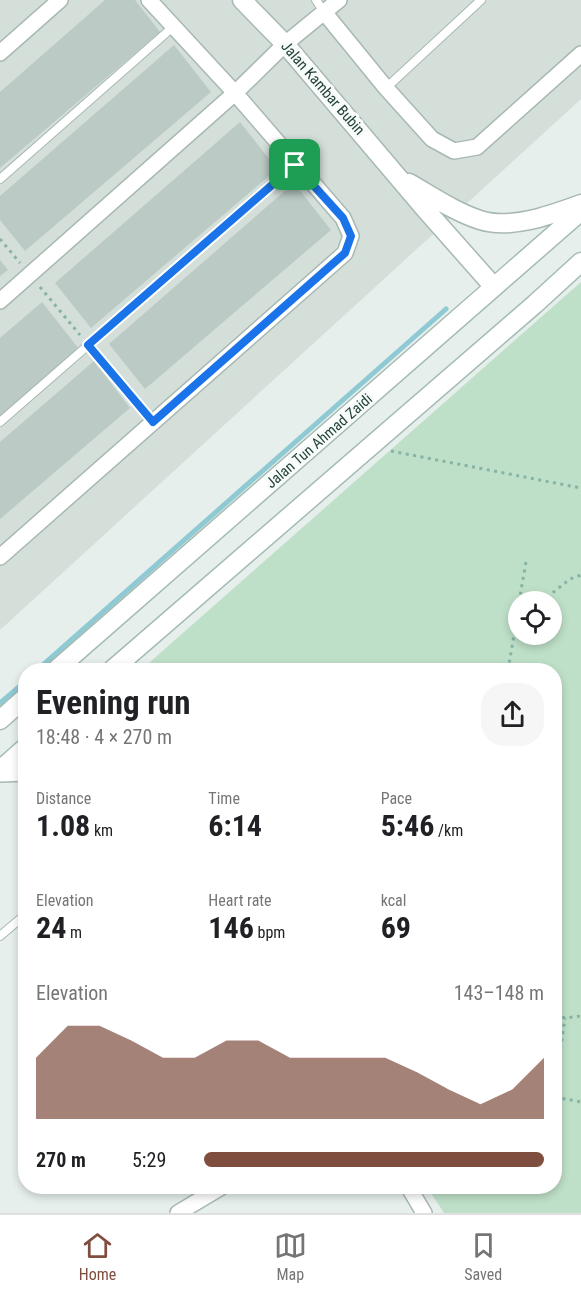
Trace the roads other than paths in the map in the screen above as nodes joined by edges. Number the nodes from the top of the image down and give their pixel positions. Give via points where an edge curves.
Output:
1 (60, 0) edge
2 (149, 0) edge
3 (242, 0) edge
4 (339, 0) edge
5 (481, 0) edge
6 (320, 6) edge
7 (174, 26) junction
8 (285, 44) junction
9 (0, 53) edge
10 (581, 54) edge
11 (386, 88) junction
12 (235, 93) junction
13 (295, 165) junction
14 (400, 178) junction
15 (0, 179) edge
16 (581, 204) edge
17 (581, 211) edge
18 (581, 262) edge
19 (494, 287) junction
20 (0, 301) edge
21 (0, 422) edge
22 (0, 557) edge
23 (64, 663) edge
24 (120, 663) edge
25 (18, 704) edge
26 (0, 720) edge
27 (18, 754) edge
28 (0, 770) edge
29 (18, 773) edge
30 (0, 774) edge
31 (18, 921) edge
32 (0, 936) edge
33 (210, 1194) edge
34 (413, 1194) edge
35 (178, 1213) edge
36 (424, 1213) edge

1 - 9 street
2 - 7 street
3 - 8 main road, Jalan Kambar Bubin
4 - 6 street
5 - 11 lane
6 - 8 street
6 - 11 street
7 - 12 street
7 - 15 lane
8 - 12 street
8 - 14 main road, Jalan Kambar Bubin
10 - 11 street via 477,147 454,151 432,139
12 - 13 street
12 - 20 street
13 - 21 lane
13 - 22 street via 343,218 351,236 345,253
14 - 16 main road via 450,207 490,222 516,222
14 - 19 main road, Jalan Kambar Bubin
17 - 19 main road, Jalan Tun Ahmad Zaidi
18 - 24 main road
19 - 23 main road, Jalan Tun Ahmad Zaidi
25 - 26 main road
27 - 28 main road
29 - 30 street
31 - 32 lane
33 - 35 street
34 - 36 street

